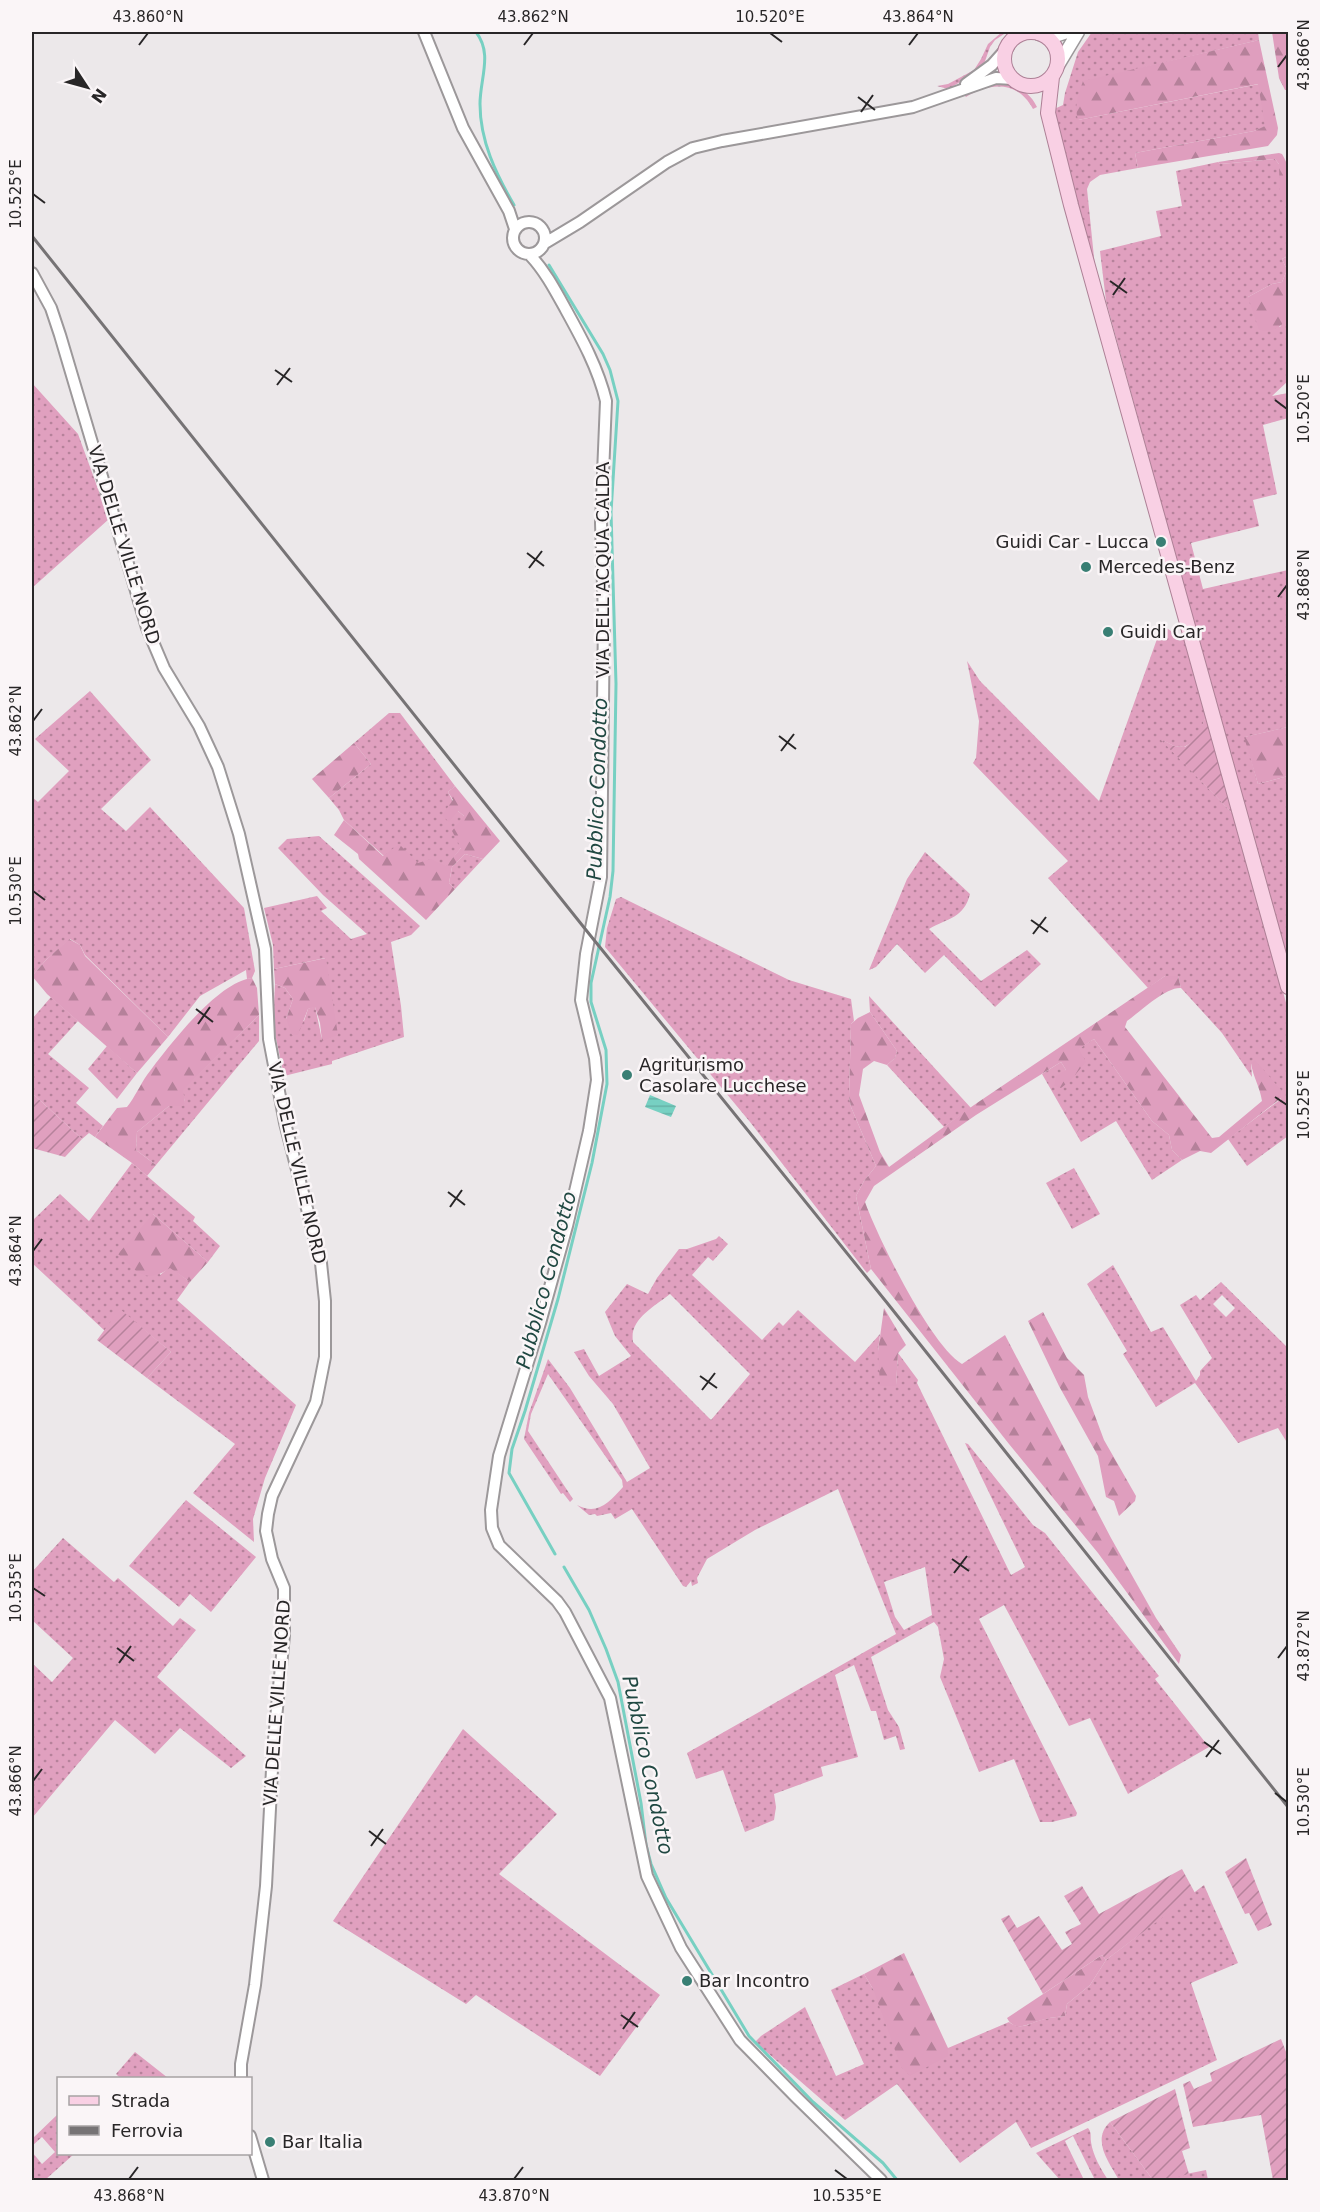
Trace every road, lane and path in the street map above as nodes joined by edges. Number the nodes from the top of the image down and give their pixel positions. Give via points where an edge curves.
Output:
1 (424, 32) edge
2 (1067, 32) edge
3 (1078, 32) edge
4 (1037, 33) edge
5 (1011, 41) edge
6 (1054, 72) junction
7 (1018, 82) junction
8 (951, 93) junction
9 (1051, 126) junction
10 (509, 211) junction
11 (528, 222) junction
12 (542, 228) junction
13 (515, 229) junction
14 (564, 231) junction
15 (544, 244) junction
16 (530, 255) junction
17 (544, 270) junction
18 (32, 273) edge
19 (1288, 987) edge
20 (241, 2077) edge
21 (252, 2143) edge
22 (263, 2181) edge
23 (881, 2181) edge

1 - 10 street via 463,128
2 - 4 main road
3 - 6 main road
4 - 5 main road via 1020,35
4 - 6 main road via 1054,46
5 - 7 main road via 1005,63
5 - 8 street via 992,65
6 - 7 main road via 1038,85
6 - 9 main road via 1048,101
7 - 8 street via 996,78
7 - 9 main road via 1037,98
8 - 14 street via 913,107 693,148
9 - 19 main road
10 - 11 street
10 - 13 street
11 - 12 street
11 - 13 street
12 - 14 street
12 - 15 street
13 - 16 street via 514,246
14 - 15 street
15 - 16 street
15 - 17 street, VIA DELL'ACQUA CALDA
16 - 17 street, VIA DELL'ACQUA CALDA
17 - 23 street, VIA DELL'ACQUA CALDA via 585,343 606,400 601,523 601,877 581,993 597,1080 558,1261 499,1456 492,1528 499,1545 565,1612 610,1698 647,1876 681,1948 740,2040
18 - 20 street, VIA DELLE VILLE NORD via 60,335 147,628 164,669 199,726 218,767 239,834 265,948 271,1050 285,1123 321,1263 325,1320 322,1379 316,1402 273,1496 266,1531 272,1559 285,1588 284,1635 266,1887
21 - 22 street

